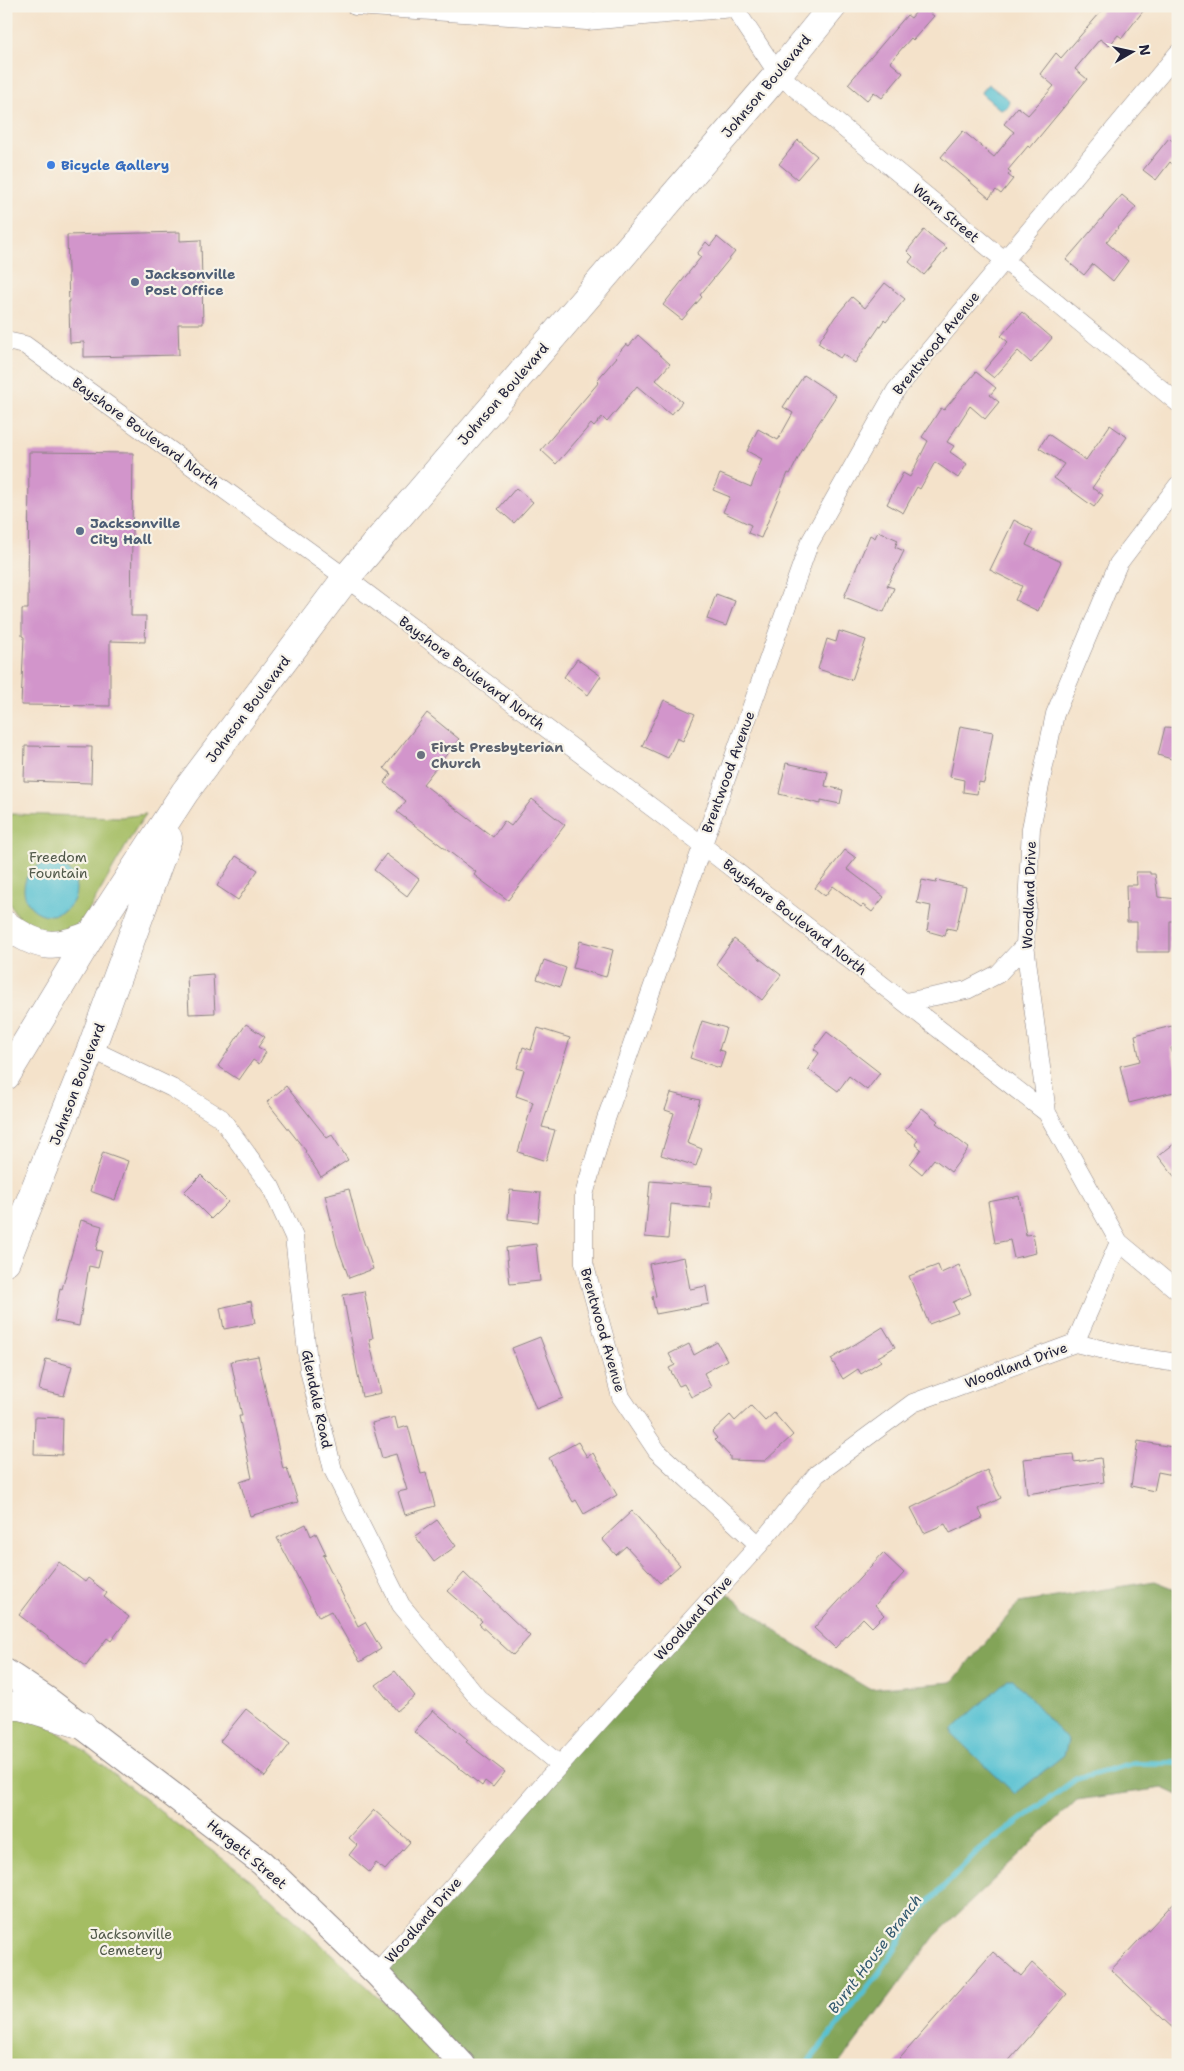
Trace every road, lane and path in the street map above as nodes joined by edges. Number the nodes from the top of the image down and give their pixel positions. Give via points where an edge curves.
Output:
1 (355, 6) edge
2 (833, 6) edge
3 (734, 7) edge
4 (1178, 53) edge
5 (778, 74) junction
6 (1004, 261) junction
7 (6, 341) edge
8 (1178, 403) edge
9 (1178, 486) edge
10 (346, 578) junction
11 (185, 792) junction
12 (702, 845) junction
13 (6, 925) edge
14 (92, 934) junction
15 (1025, 946) junction
16 (905, 1002) junction
17 (91, 1049) junction
18 (6, 1076) edge
19 (1047, 1112) junction
20 (1119, 1242) junction
21 (6, 1261) edge
22 (1178, 1291) edge
23 (1075, 1343) junction
24 (1178, 1363) edge
25 (759, 1545) junction
26 (6, 1672) edge
27 (6, 1706) edge
28 (82, 1725) junction
29 (560, 1765) junction
30 (376, 1973) junction
31 (462, 2065) edge

1 - 3 street via 587,21
2 - 5 main road, Johnson Boulevard
3 - 5 street, Warn Street
4 - 6 street, Brentwood Avenue
5 - 6 street, Warn Street
5 - 10 main road, Johnson Boulevard
6 - 8 street, Warn Street
6 - 12 street, Brentwood Avenue via 896,390 809,544
7 - 10 street, Bayshore Boulevard North via 25,345
9 - 15 street, Woodland Drive via 1118,564 1055,714 1031,828
10 - 11 main road, Johnson Boulevard
10 - 12 street, Bayshore Boulevard North
11 - 14 main road, Johnson Boulevard
11 - 17 main road, Johnson Boulevard
12 - 16 street, Bayshore Boulevard North
12 - 25 street, Brentwood Avenue via 606,1120 584,1195 584,1262 622,1397 657,1451
13 - 14 main road via 33,942 50,945 68,944
14 - 18 main road, Johnson Boulevard
15 - 16 street via 998,974 966,990
15 - 19 street, Woodland Drive
16 - 19 street, Bayshore Boulevard North
17 - 21 main road, Johnson Boulevard
17 - 29 street, Glendale Road via 172,1088 221,1118 271,1187 294,1237 309,1370 333,1470 401,1605 478,1698
19 - 20 street, Woodland Drive
20 - 22 street
20 - 23 street, Woodland Drive
23 - 24 street
23 - 25 street, Woodland Drive via 913,1403 817,1474
25 - 29 street, Woodland Drive
26 - 28 main road, Hargett Street
27 - 28 main road via 20,1706
28 - 30 main road, Hargett Street via 262,1863
29 - 30 street, Woodland Drive
30 - 31 main road, Hargett Street

